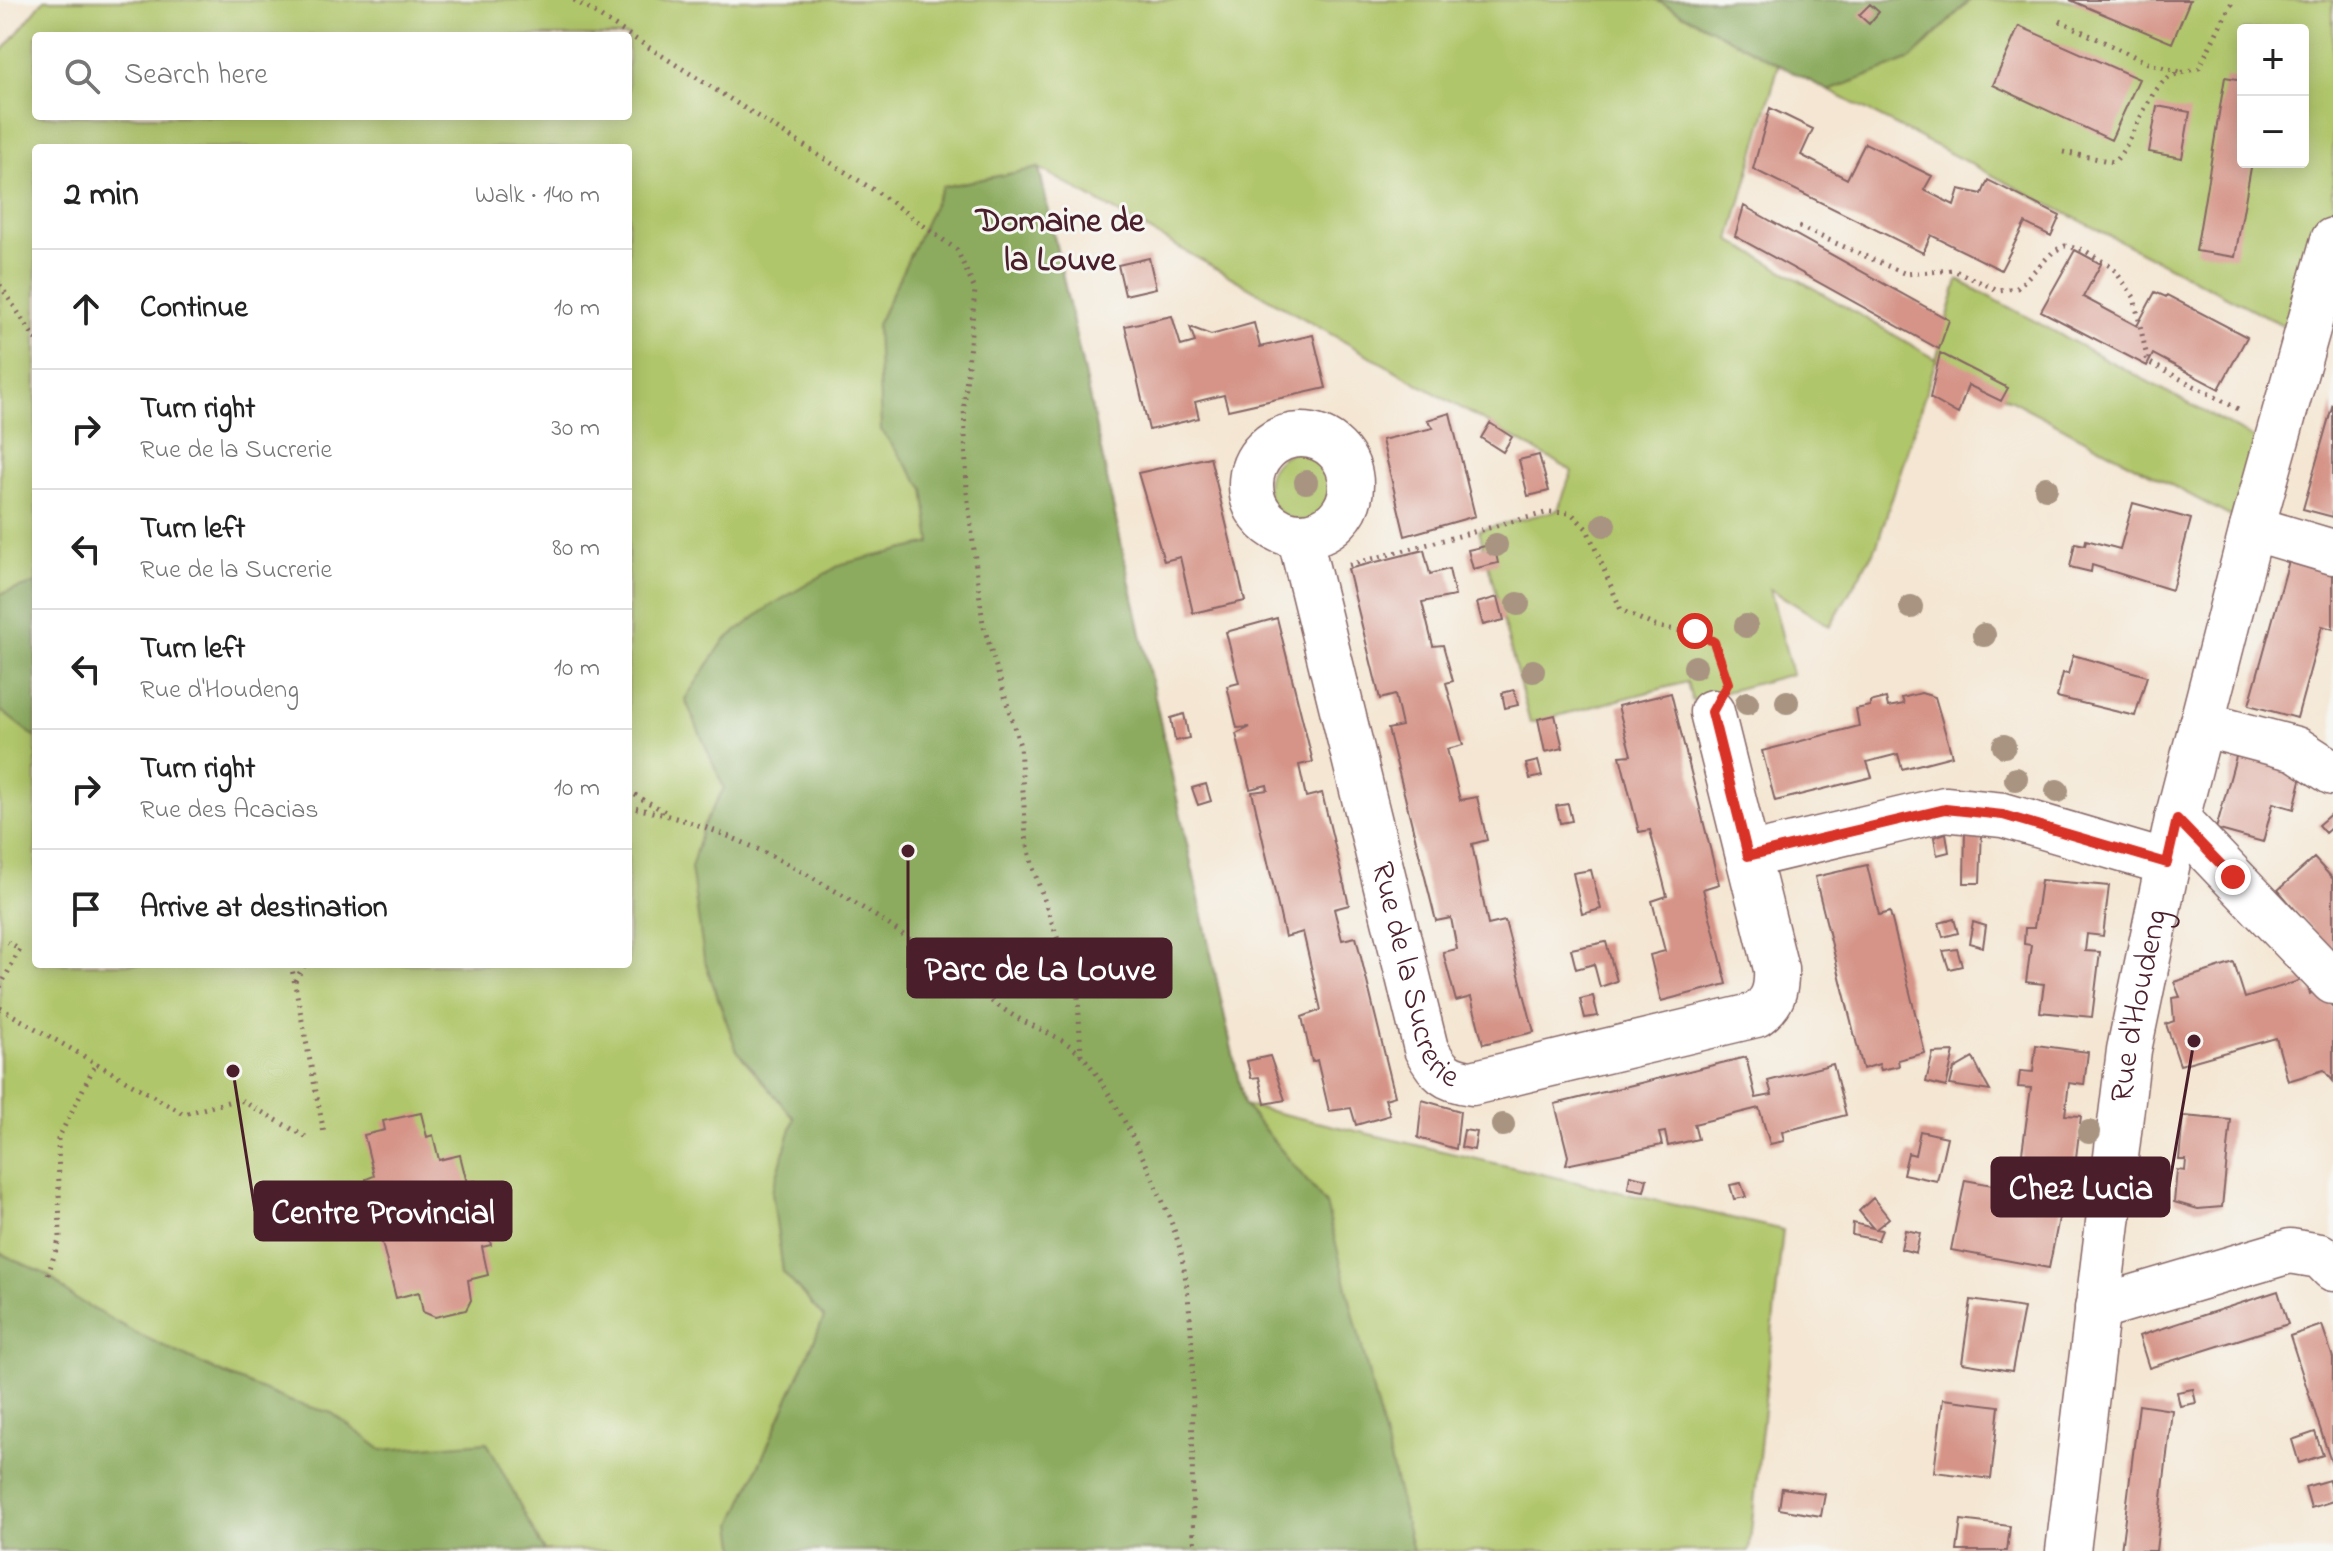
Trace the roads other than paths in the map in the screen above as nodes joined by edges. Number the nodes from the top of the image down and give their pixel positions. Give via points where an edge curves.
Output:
1 (2333, 240) edge
2 (2319, 341) edge
3 (2252, 528) junction
4 (2333, 552) edge
5 (1304, 555) road end
6 (1712, 712) road end
7 (2201, 724) junction
8 (2333, 773) edge
9 (2177, 819) junction
10 (1748, 856) junction
11 (2167, 863) junction
12 (2333, 982) edge
13 (2333, 1269) edge
14 (2097, 1308) junction
15 (2068, 1551) edge

1 - 2 street, Rue d'Houdeng
2 - 3 street, Rue d'Houdeng via 2279,430
3 - 4 street
3 - 7 street, Rue d'Houdeng
5 - 10 street, Rue de la Sucrerie via 1426,1049 1449,1081 1472,1083 1762,1011 1777,988 1776,969
6 - 10 street, Rue de la Sucrerie
7 - 8 street via 2296,749
7 - 9 street, Rue d'Houdeng
9 - 11 street, Rue d'Houdeng
9 - 12 street
10 - 11 street via 1945,809 2003,815
11 - 14 street, Rue d'Houdeng via 2129,1050
13 - 14 street via 2320,1256 2290,1251
14 - 15 street, Rue d'Houdeng

